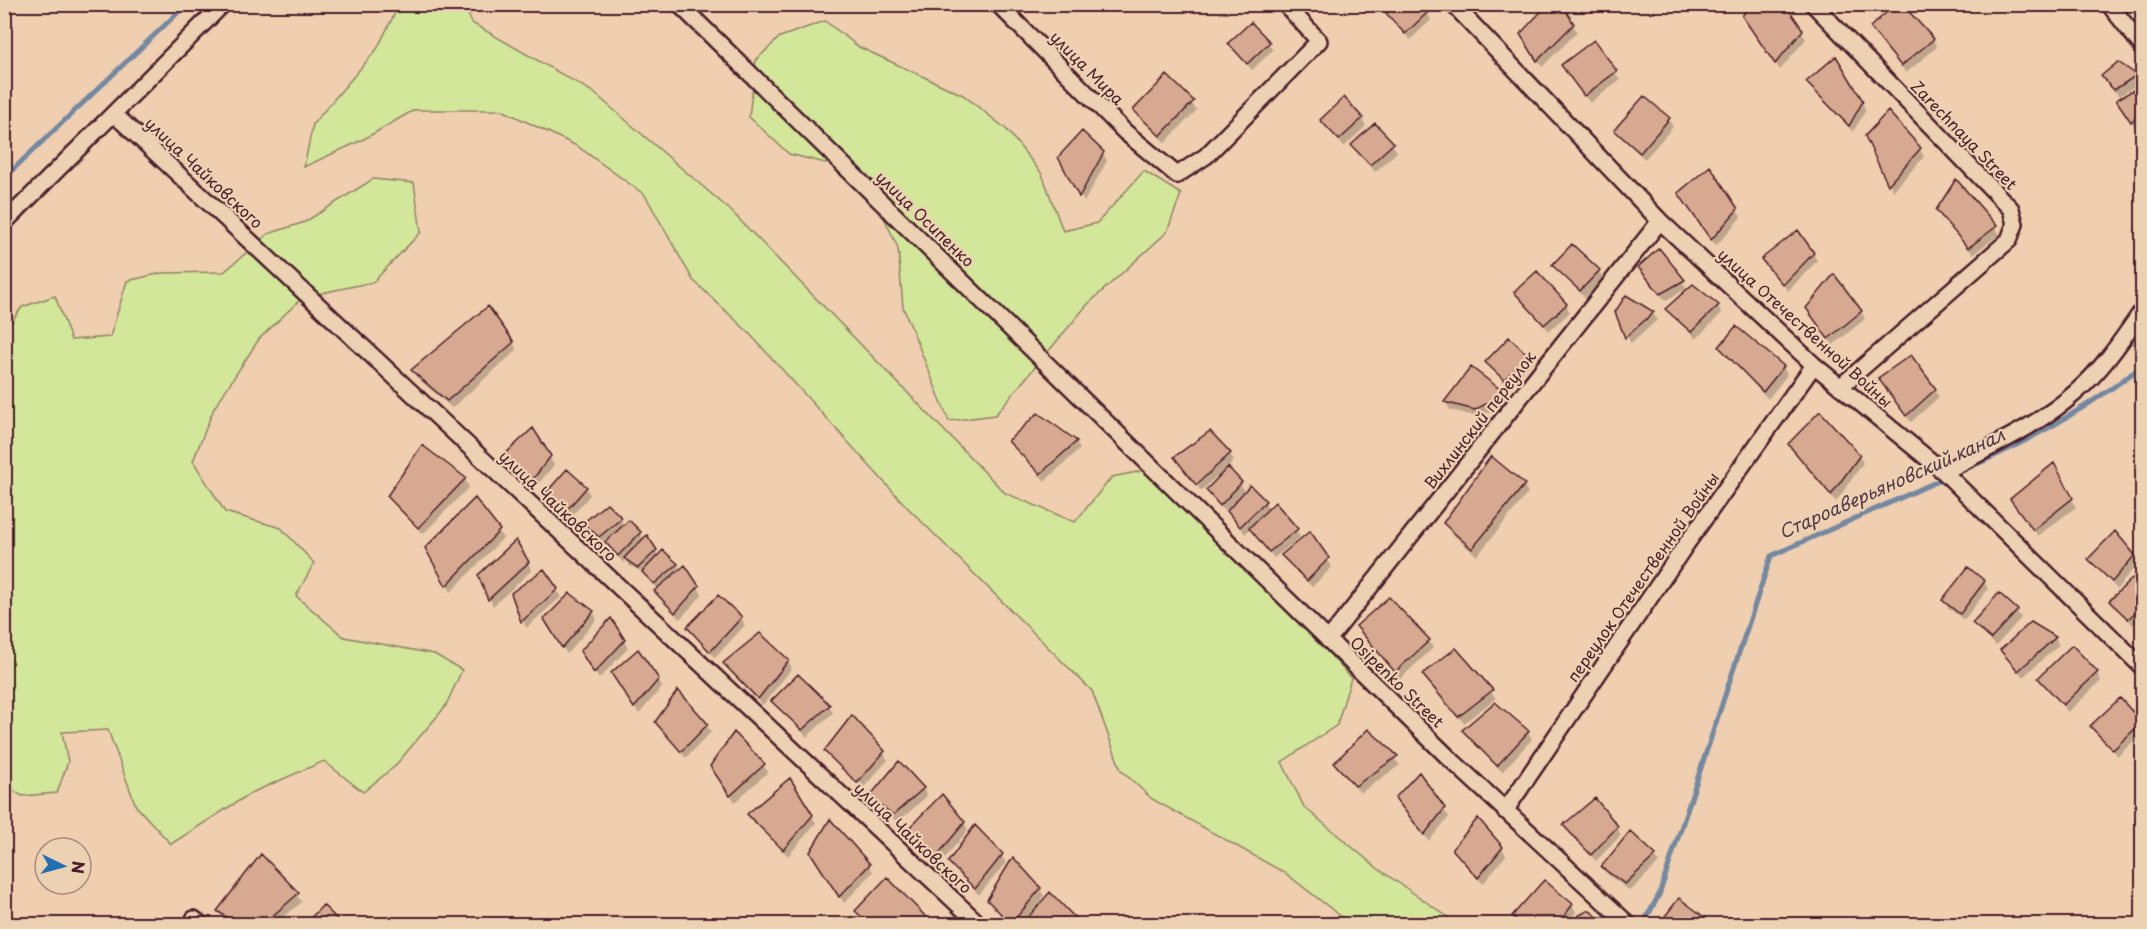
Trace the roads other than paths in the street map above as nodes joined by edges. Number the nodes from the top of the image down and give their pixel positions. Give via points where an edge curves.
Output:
1 (223, 4) edge
2 (679, 4) edge
3 (998, 4) edge
4 (1285, 4) edge
5 (1453, 4) edge
6 (1813, 4) edge
7 (2109, 4) edge
8 (2142, 46) edge
9 (114, 114) junction
10 (1660, 221) junction
11 (4, 223) edge
12 (2142, 311) edge
13 (1814, 365) junction
14 (1840, 387) junction
15 (1944, 472) junction
16 (1328, 640) junction
17 (2142, 667) edge
18 (1505, 812) junction
19 (979, 924) edge
20 (1628, 924) edge

1 - 9 street
2 - 16 street, Osipenko Street
3 - 4 street, улица Мира via 1125,132 1177,175 1206,156 1319,41
5 - 10 street, улица Отечественной Войны
6 - 14 street, Zarechnaya Street via 2011,209 2015,224 2009,240
7 - 8 street
9 - 11 street
9 - 19 street, улица Чайковского
10 - 13 street, улица Отечественной Войны
10 - 16 street, Вихлинский переулок
12 - 15 street via 2103,365 2074,395
13 - 14 street, улица Отечественной Войны
13 - 18 street, переулок Отечественной Войны via 1687,543
14 - 15 street, улица Отечественной Войны
15 - 17 street, улица Отечественной Войны
16 - 18 street, Osipenko Street
18 - 20 street, Osipenko Street

